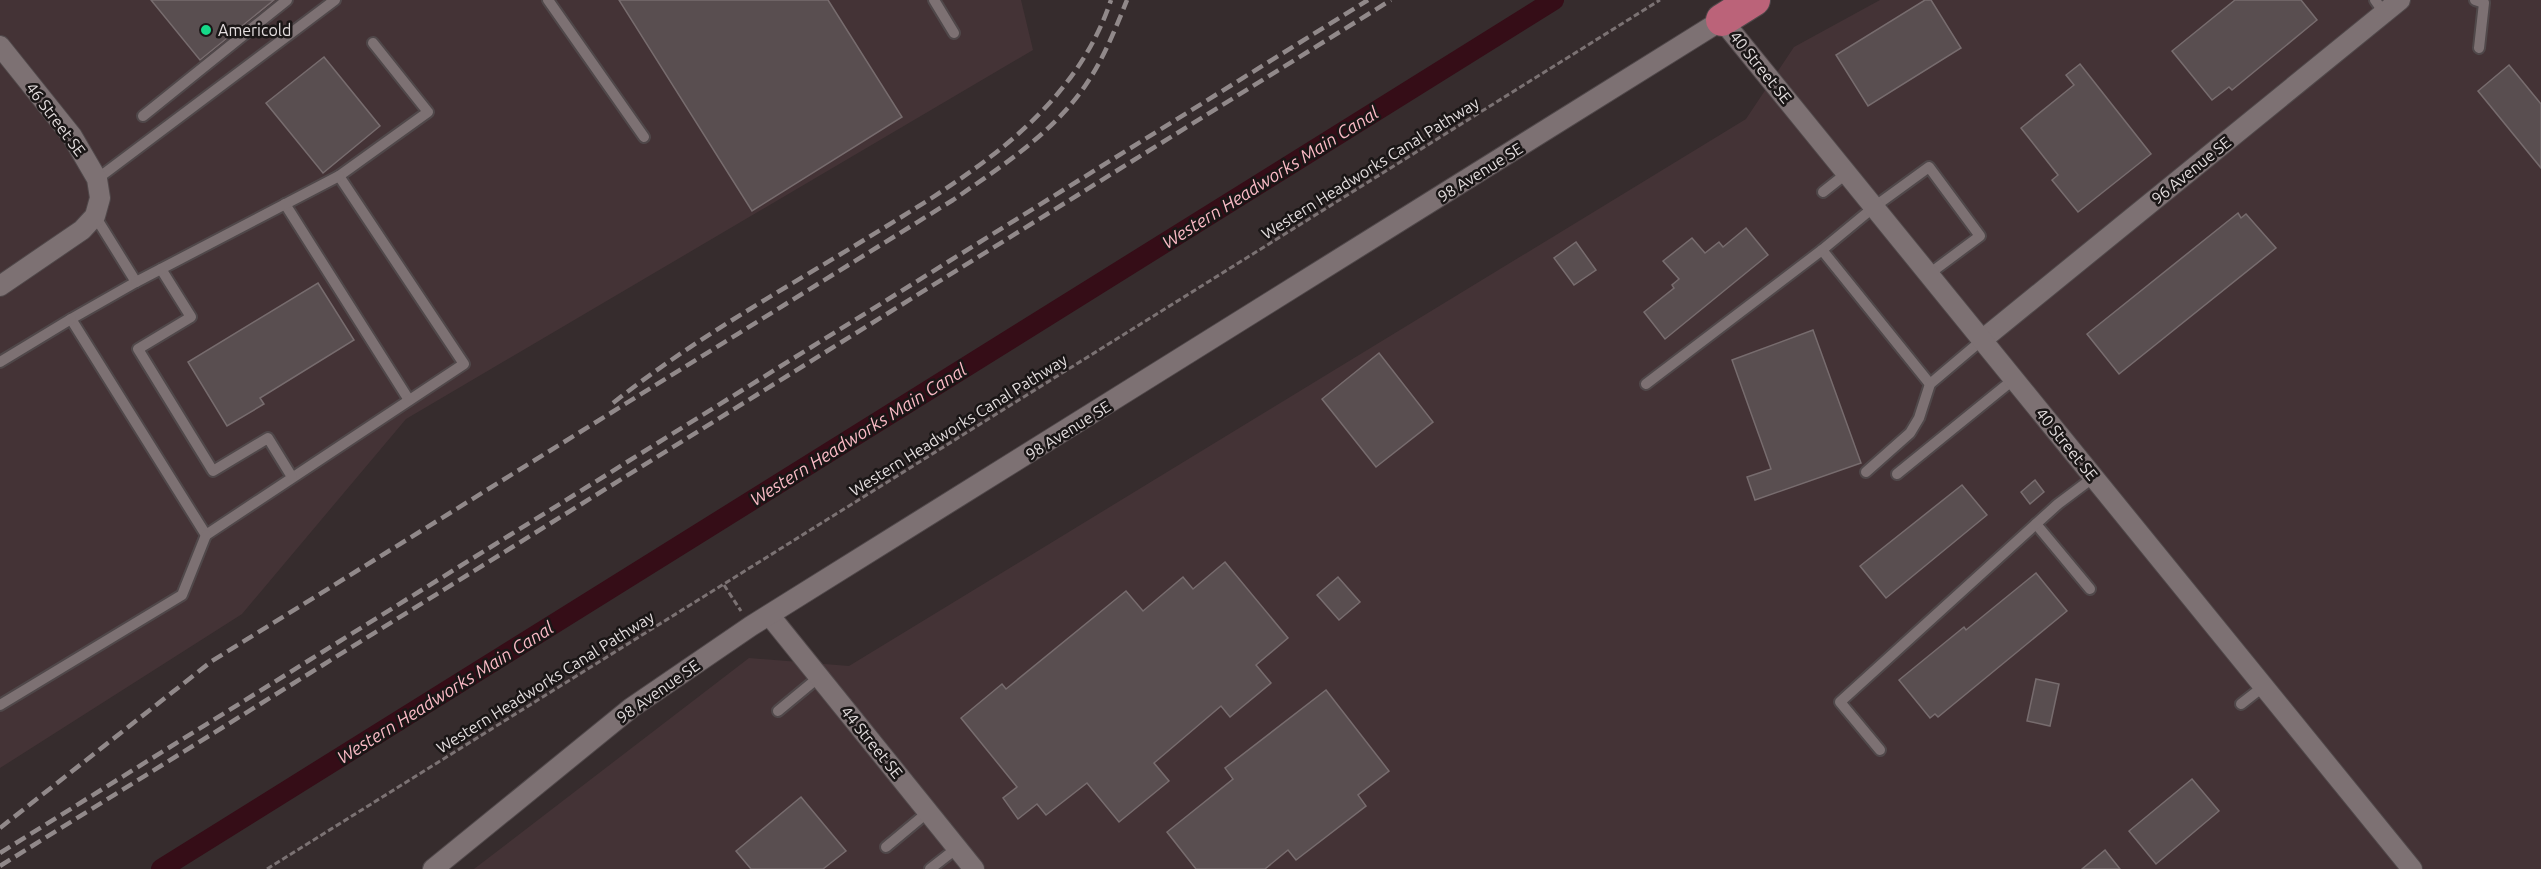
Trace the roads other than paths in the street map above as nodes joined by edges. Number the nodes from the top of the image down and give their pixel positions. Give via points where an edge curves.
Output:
1 (287, 0) edge
2 (335, 0) edge
3 (548, 0) edge
4 (933, 0) edge
5 (1754, 0) edge
6 (2400, 0) edge
7 (2485, 3) edge
8 (2379, 6) edge
9 (1722, 20) junction
10 (954, 33) dead end
11 (373, 43) dead end
12 (0, 46) edge
13 (2479, 48) dead end
14 (143, 116) dead end
15 (644, 137) dead end
16 (1847, 173) junction
17 (339, 176) junction
18 (97, 179) junction
19 (1823, 192) dead end
20 (285, 204) junction
21 (97, 207) junction
22 (1874, 207) junction
23 (1822, 250) junction
24 (161, 269) junction
25 (1929, 274) junction
26 (136, 282) junction
27 (0, 286) edge
28 (71, 319) junction
29 (1982, 340) junction
30 (0, 363) edge
31 (2014, 379) junction
32 (1647, 384) dead end
33 (1930, 384) junction
34 (409, 400) junction
35 (1866, 472) dead end
36 (1897, 474) dead end
37 (292, 477) junction
38 (2094, 477) junction
39 (2036, 524) junction
40 (206, 535) junction
41 (2090, 589) dead end
42 (770, 616) junction
43 (819, 677) junction
44 (2264, 686) junction
45 (2241, 704) dead end
46 (0, 705) edge
47 (778, 711) dead end
48 (1880, 750) dead end
49 (928, 812) junction
50 (886, 847) dead end
51 (957, 848) junction
52 (433, 869) edge
53 (930, 869) edge
54 (974, 869) edge
55 (2412, 869) edge

1 - 14 lane
2 - 18 lane
3 - 15 lane
4 - 10 lane
5 - 9 main road
6 - 8 street, 96 Avenue SE
7 - 13 lane
8 - 29 street, 96 Avenue SE
9 - 16 street, 40 Street SE
9 - 42 street, 98 Avenue SE
11 - 17 lane via 428,112
12 - 18 street, 46 Street SE via 72,136
16 - 19 lane
16 - 22 street, 40 Street SE
17 - 20 lane
17 - 34 lane via 464,364
18 - 21 street, 46 Street SE
20 - 24 lane
20 - 34 lane
21 - 26 lane
21 - 27 street via 82,230
22 - 23 lane
22 - 25 street, 40 Street SE
22 - 25 lane via 1929,167 1980,236
23 - 32 lane
23 - 33 lane
24 - 26 lane
24 - 37 lane via 191,317 138,349 213,471 268,438
25 - 29 street, 40 Street SE
26 - 28 lane
28 - 30 lane
28 - 40 lane
29 - 31 street, 40 Street SE
29 - 33 lane
31 - 36 lane
31 - 38 street, 40 Street SE
33 - 35 lane via 1910,433
34 - 37 lane
37 - 40 lane
38 - 39 lane
38 - 44 street, 40 Street SE
39 - 41 lane
39 - 48 lane via 1840,702
40 - 46 lane via 182,595
42 - 43 street, 44 Street SE
42 - 52 street, 98 Avenue SE via 631,708
43 - 47 lane
43 - 49 street, 44 Street SE
44 - 45 lane
44 - 55 street, 40 Street SE
49 - 50 lane
49 - 51 street, 44 Street SE
51 - 53 lane
51 - 54 street, 44 Street SE

